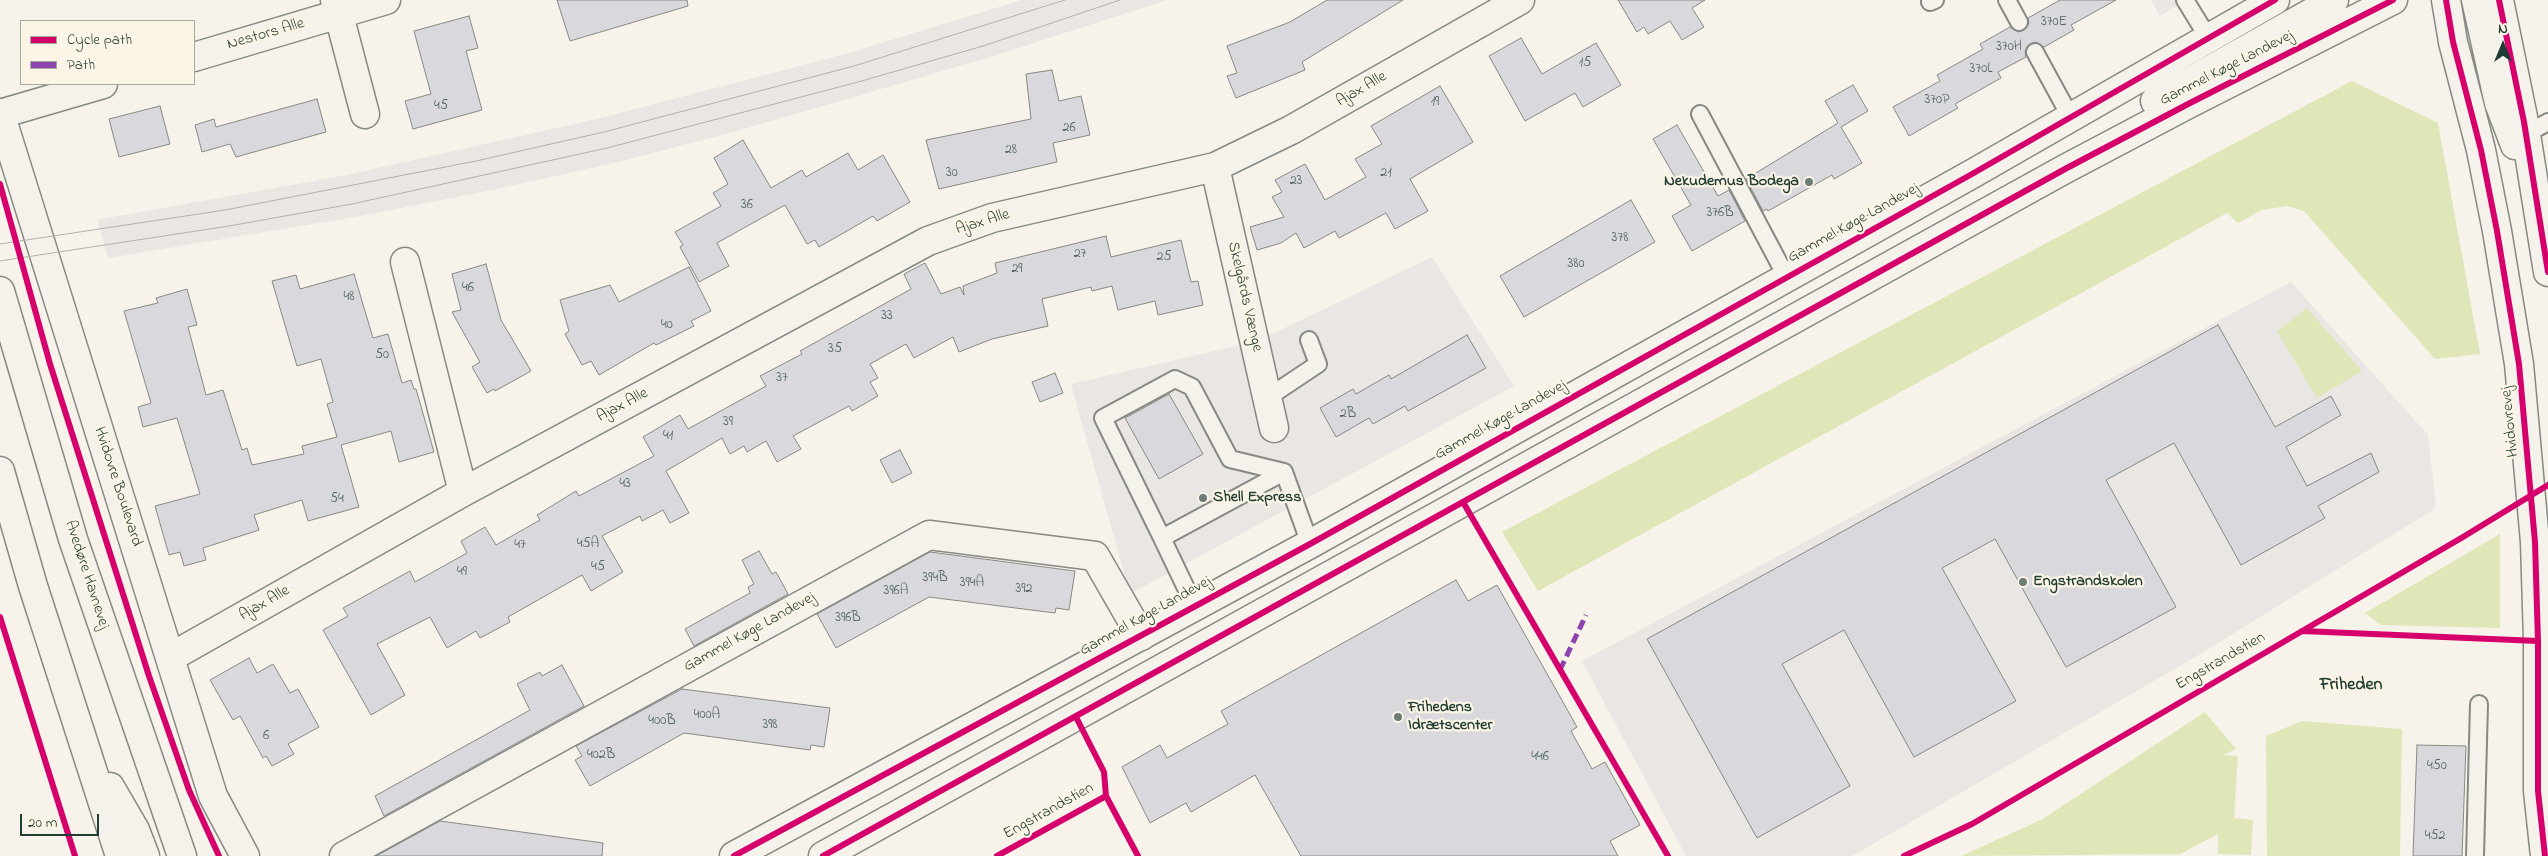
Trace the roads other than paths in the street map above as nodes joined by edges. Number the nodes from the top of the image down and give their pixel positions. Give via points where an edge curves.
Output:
1 (386, 0) edge
2 (1520, 0) edge
3 (2007, 0) edge
4 (2185, 0) edge
5 (2275, 0) edge
6 (2334, 0) edge
7 (2393, 0) edge
8 (2446, 0) edge
9 (2476, 0) edge
10 (2499, 0) edge
11 (336, 7) edge
12 (2019, 22) dead end
13 (2209, 39) junction
14 (2035, 52) dead end
15 (195, 57) edge
16 (99, 85) edge
17 (0, 113) edge
18 (365, 114) dead end
19 (1700, 114) dead end
20 (2071, 118) junction
21 (2537, 128) edge
22 (1214, 167) junction
23 (2065, 169) junction
24 (2537, 202) junction
25 (2547, 260) edge
26 (405, 262) dead end
27 (1787, 278) junction
28 (0, 291) edge
29 (1309, 340) dead end
30 (1267, 398) junction
31 (1274, 428) dead end
32 (0, 471) edge
33 (1284, 472) junction
34 (463, 492) junction
35 (0, 537) edge
36 (1162, 538) junction
37 (1310, 544) junction
38 (33, 586) junction
39 (1195, 607) junction
40 (1141, 636) junction
41 (2543, 641) edge
42 (171, 657) junction
43 (2479, 704) dead end
44 (83, 740) junction
45 (2546, 849) edge
46 (120, 856) edge
47 (145, 856) edge
48 (182, 856) edge
49 (245, 856) edge
50 (344, 856) edge
51 (734, 856) edge
52 (823, 856) edge
53 (2476, 856) edge

1 - 11 street, Nestors Alle
2 - 22 street, Ajax Alle via 1291,130
3 - 12 lane
4 - 13 lane
5 - 13 street, Gammel Køge Landevej
6 - 23 street via 2105,129
7 - 23 street, Gammel Køge Landevej
8 - 41 street, Hvidovrevej via 2496,222 2519,364
9 - 24 street via 2499,103
10 - 21 street
11 - 15 street, Nestors Alle
11 - 18 street
13 - 20 street, Gammel Køge Landevej
14 - 20 lane
16 - 17 street
17 - 42 street, Hvidovre Boulevard
19 - 27 lane
20 - 27 street, Gammel Køge Landevej
21 - 24 street
22 - 30 street, Skelgårds Vænge
22 - 34 street, Ajax Alle via 992,218 928,241
23 - 52 street, Gammel Køge Landevej
24 - 25 street
26 - 34 street
27 - 37 street, Gammel Køge Landevej
28 - 48 street, Avedøre Havnevej via 73,539
29 - 30 lane via 1318,364
30 - 31 street, Skelgårds Vænge
32 - 38 street
33 - 36 lane
33 - 36 lane via 1230,458 1192,387 1175,379 1103,418
33 - 37 lane
34 - 42 street, Ajax Alle
35 - 38 street
36 - 39 lane
37 - 39 street, Gammel Køge Landevej
38 - 44 street
39 - 40 street, Gammel Køge Landevej
40 - 50 street, Gammel Køge Landevej via 1095,556 929,535
40 - 51 street, Gammel Køge Landevej
41 - 45 street, Hvidovrevej via 2538,791
42 - 49 street, Hvidovre Boulevard via 213,796
43 - 53 lane
44 - 46 street
44 - 47 street via 135,830

